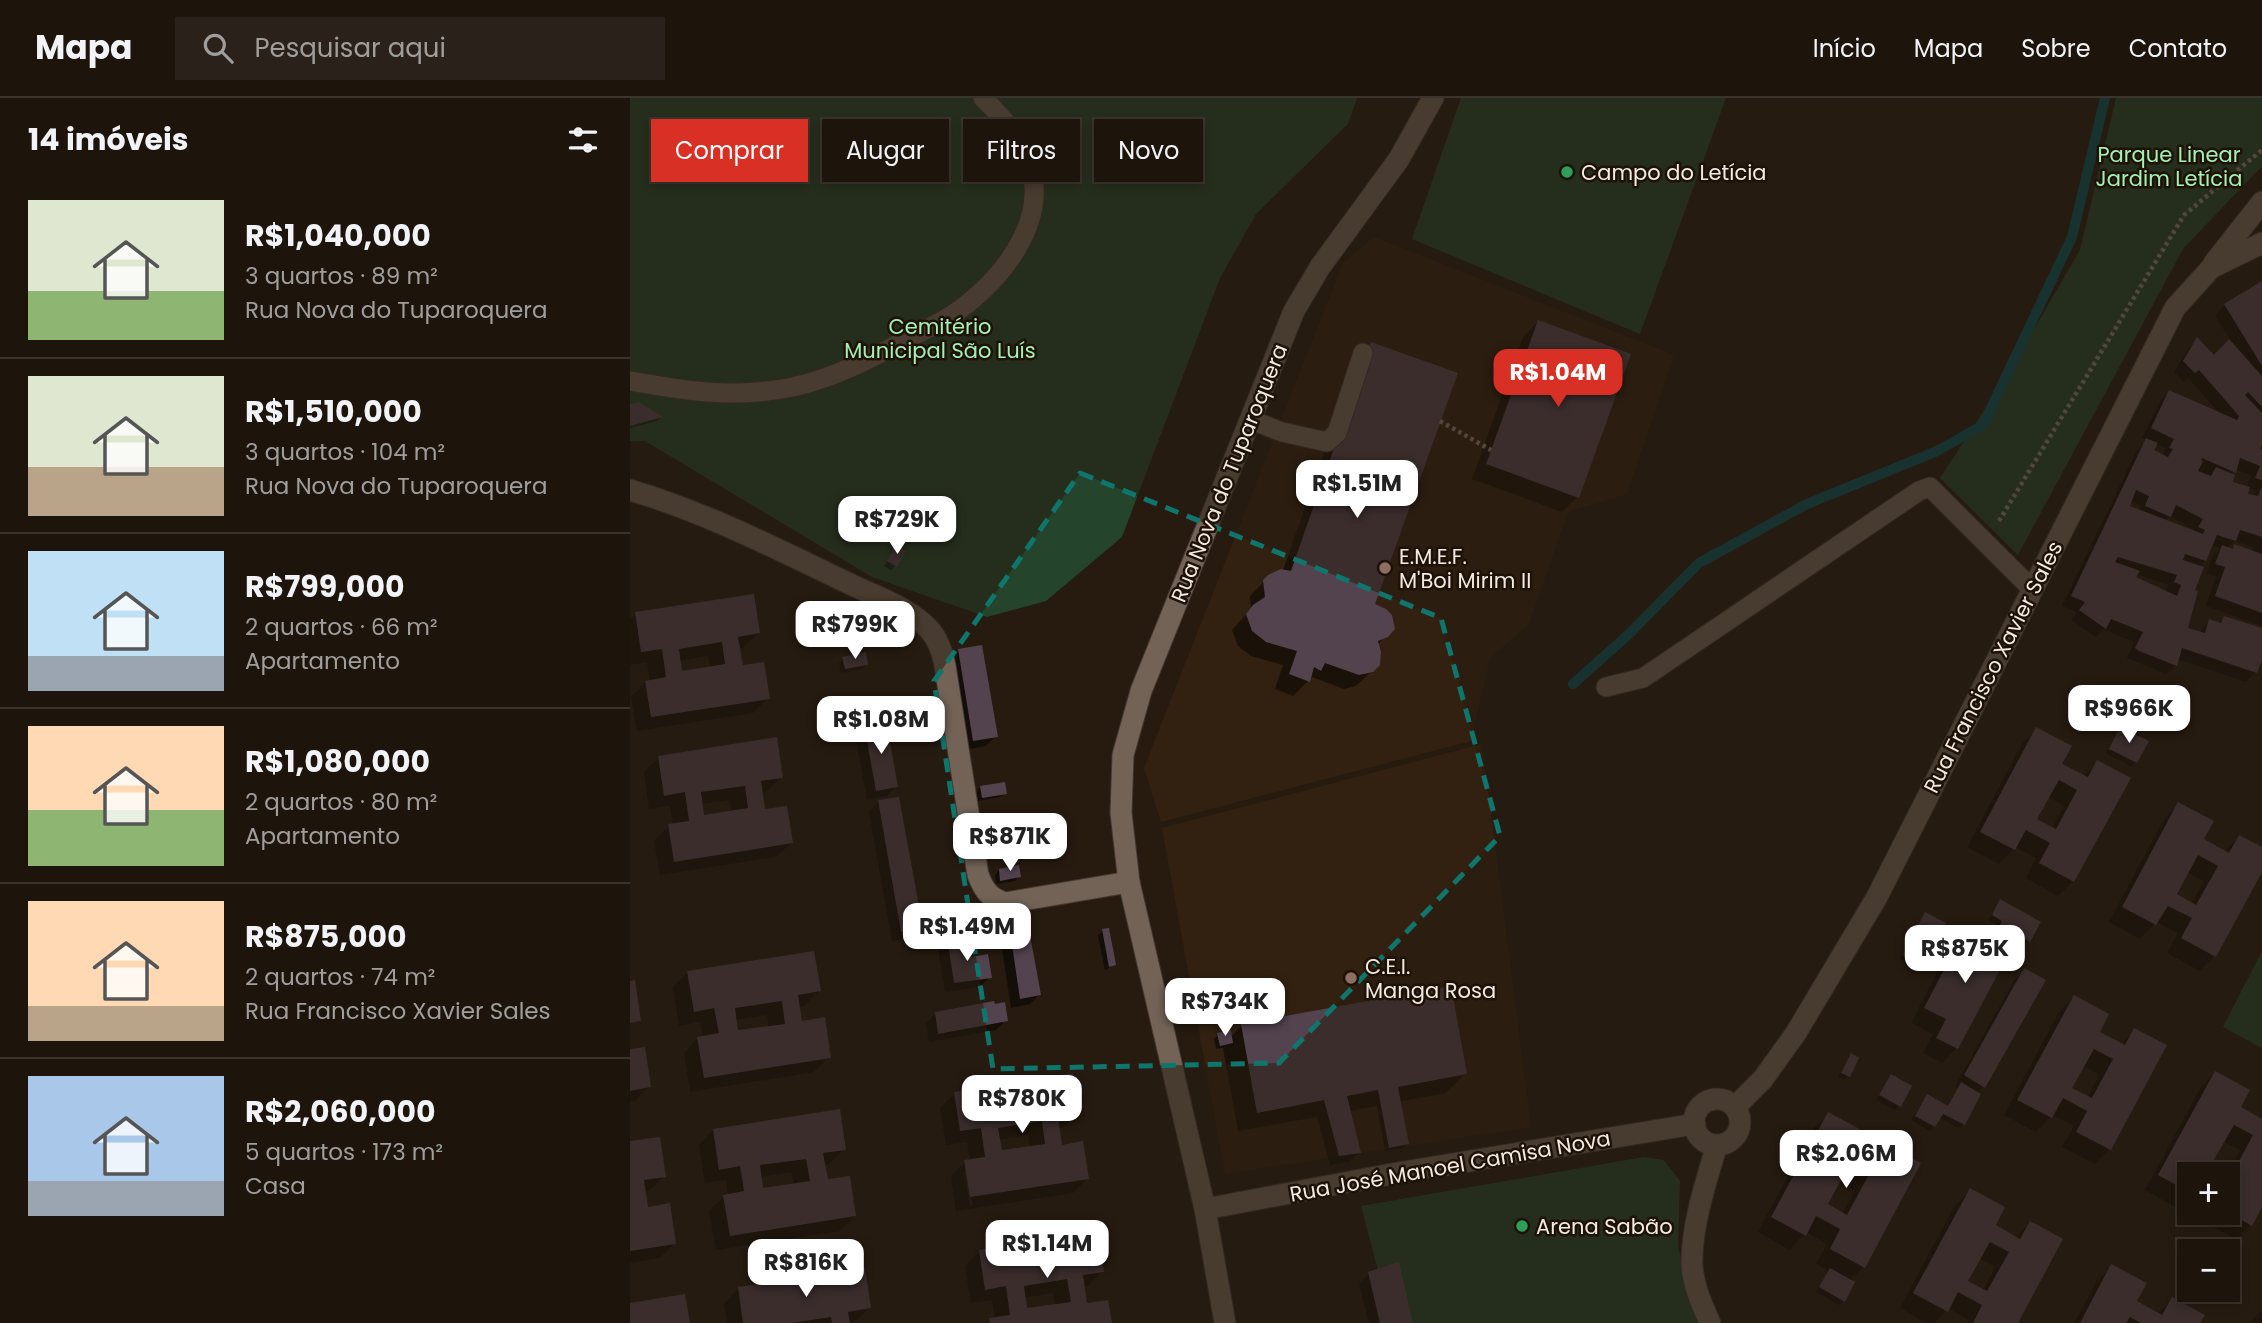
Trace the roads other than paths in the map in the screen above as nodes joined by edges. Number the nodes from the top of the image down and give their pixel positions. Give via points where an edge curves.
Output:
1 (983, 98) edge
2 (1433, 98) edge
3 (2262, 202) edge
4 (2262, 243) edge
5 (2211, 268) junction
6 (1363, 353) dead end
7 (630, 381) edge
8 (1251, 420) junction
9 (630, 490) edge
10 (2032, 589) junction
11 (1606, 687) dead end
12 (1129, 882) junction
13 (1735, 1107) junction
14 (1695, 1124) junction
15 (1717, 1145) junction
16 (1205, 1209) junction
17 (1225, 1323) edge
18 (1710, 1323) edge

1 - 7 lane via 1006,121 1029,162 1035,199 1021,244 994,280 952,315 855,368 794,386 742,395
2 - 8 street, Rua Nova do Tuparoquera via 1399,159 1320,267 1294,311
3 - 5 street
4 - 5 street, Rua Francisco Xavier Sales
5 - 10 street, Rua Francisco Xavier Sales via 2175,308
6 - 8 lane via 1337,433 1327,442
8 - 12 street, Rua Nova do Tuparoquera via 1141,691 1124,755 1121,813
9 - 12 street via 796,558 908,612 929,628 940,645 945,666 978,875 992,899 1005,903
10 - 11 lane via 1930,486 1643,678
10 - 13 street, Rua Francisco Xavier Sales via 1877,897 1796,1033 1763,1079
12 - 16 street, Rua Nova do Tuparoquera
13 - 14 street via 1721,1100 1707,1101 1700,1106
13 - 15 street via 1740,1121 1736,1136
14 - 15 street via 1702,1140
14 - 16 street, Rua José Manoel Camisa Nova
15 - 18 street via 1704,1189 1692,1265
16 - 17 street, Rua Nova do Tuparoquera

